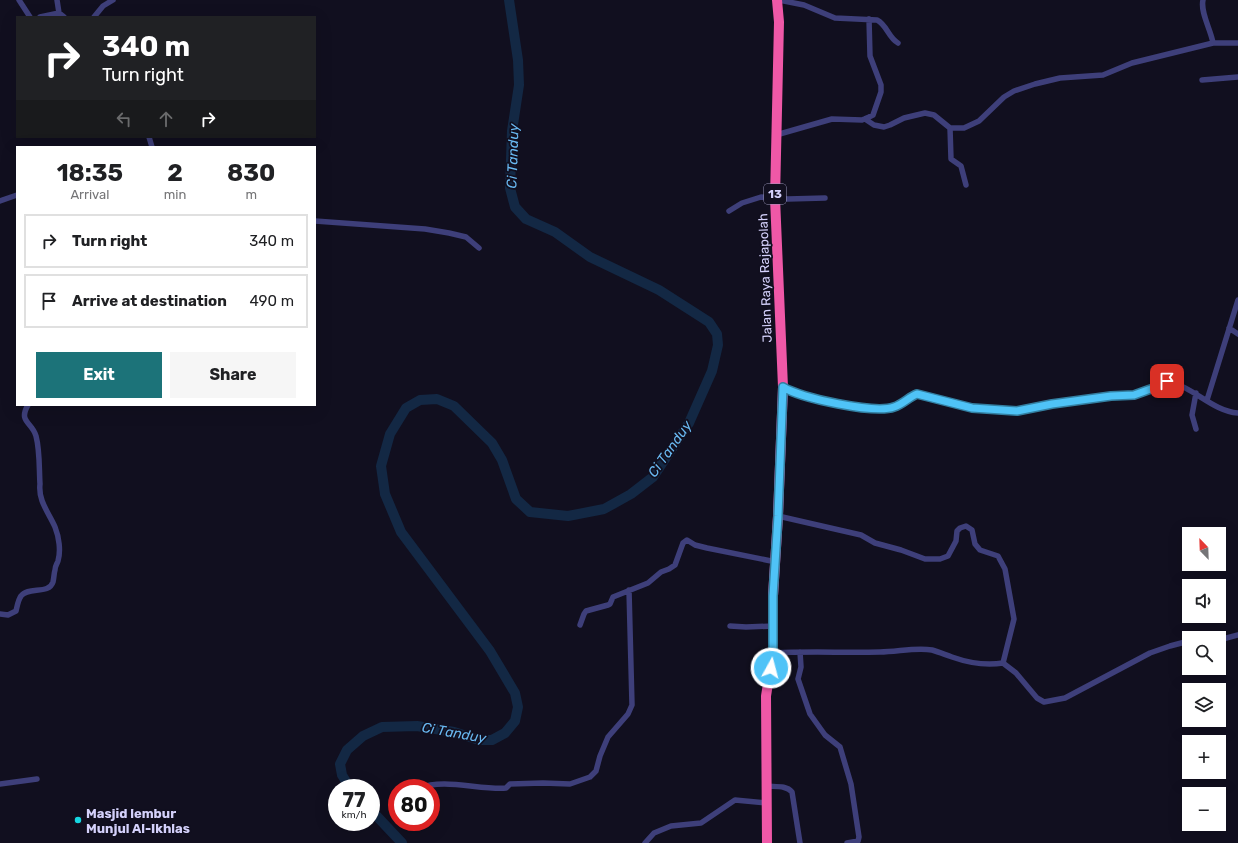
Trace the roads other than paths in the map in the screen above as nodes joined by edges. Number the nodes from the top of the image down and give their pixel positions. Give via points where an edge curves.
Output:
1 (18, 0) edge
2 (57, 0) edge
3 (114, 0) edge
4 (778, 0) edge
5 (1203, 0) edge
6 (61, 15) edge
7 (29, 16) edge
8 (50, 16) edge
9 (95, 16) edge
10 (869, 19) junction
11 (898, 43) dead end
12 (1213, 43) junction
13 (1238, 43) edge
14 (1238, 77) edge
15 (1202, 80) dead end
16 (865, 119) junction
17 (950, 128) junction
18 (776, 135) junction
19 (966, 185) dead end
20 (16, 195) edge
21 (775, 198) junction
22 (825, 198) dead end
23 (0, 201) edge
24 (729, 211) dead end
25 (316, 221) edge
26 (479, 248) dead end
27 (1238, 300) edge
28 (1229, 328) junction
29 (1238, 334) edge
30 (783, 387) junction
31 (1196, 393) junction
32 (1207, 400) junction
33 (27, 406) edge
34 (1238, 412) edge
35 (1196, 429) dead end
36 (778, 516) junction
37 (776, 562) junction
38 (629, 590) junction
39 (0, 614) edge
40 (580, 625) dead end
41 (730, 626) dead end
42 (774, 626) junction
43 (1238, 635) edge
44 (1226, 638) edge
45 (1182, 643) edge
46 (800, 652) junction
47 (773, 653) junction
48 (1003, 663) junction
49 (37, 779) dead end
50 (0, 784) edge
51 (440, 784) edge
52 (766, 786) junction
53 (767, 803) junction
54 (859, 842) edge
55 (645, 843) edge
56 (768, 843) edge
57 (800, 843) edge
58 (847, 843) edge

1 - 7 street
2 - 6 street
3 - 9 street via 103,6
4 - 10 street via 804,5 835,18
4 - 18 highway, Jalan Raya Rajapolah / 13
5 - 12 street via 1202,9
6 - 8 street
10 - 11 street via 882,23 891,38
10 - 16 street via 870,56 881,85 881,92 872,115
12 - 13 street
12 - 17 street via 1132,63 1103,75 1060,78 1035,84 1004,98 972,125
14 - 15 street
16 - 17 street via 874,125 884,127 904,118 926,113 934,115
16 - 18 street via 832,118
17 - 19 street via 951,159 961,166
18 - 21 highway, Jalan Raya Rajapolah / 13
20 - 23 street
21 - 22 street
21 - 24 street via 761,197
21 - 30 highway, Jalan Raya Rajapolah / 13
25 - 26 street via 425,229 466,237
27 - 28 street
28 - 29 street
28 - 32 street
30 - 31 street via 814,398 859,408 893,408 917,394 972,408 1017,411 1052,404 1134,395 1167,381
30 - 36 highway, 13
31 - 32 street
31 - 35 street via 1192,415
32 - 34 street via 1218,407
33 - 39 street via 24,418 36,435 39,492 55,528 58,560 53,583 49,587 25,592 20,597 16,611 8,615
36 - 37 highway, 13
36 - 48 street via 861,535 875,543 925,559 948,556 956,541 957,531 966,526 972,530 975,544 980,550 998,556 1005,569 1014,619
37 - 38 street via 707,548 687,540 683,543 675,565 648,582
37 - 42 highway, 13
38 - 40 street via 613,597 608,606 585,612
38 - 51 street via 632,705 628,714 608,737 593,775 567,785 510,784 505,788 491,789
41 - 42 street
42 - 47 highway, 13
43 - 44 street
45 - 48 street via 1150,653 1065,698 1044,702
46 - 47 street
46 - 48 street via 932,650 977,664
46 - 54 street via 801,667 798,679 810,714 825,735 840,747 851,784
47 - 52 highway, 13 via 766,696
49 - 50 street
52 - 53 highway, 13
52 - 57 street via 785,787 792,792
53 - 55 street via 735,800 701,823 671,826 654,833
53 - 56 highway, 13
54 - 58 street

